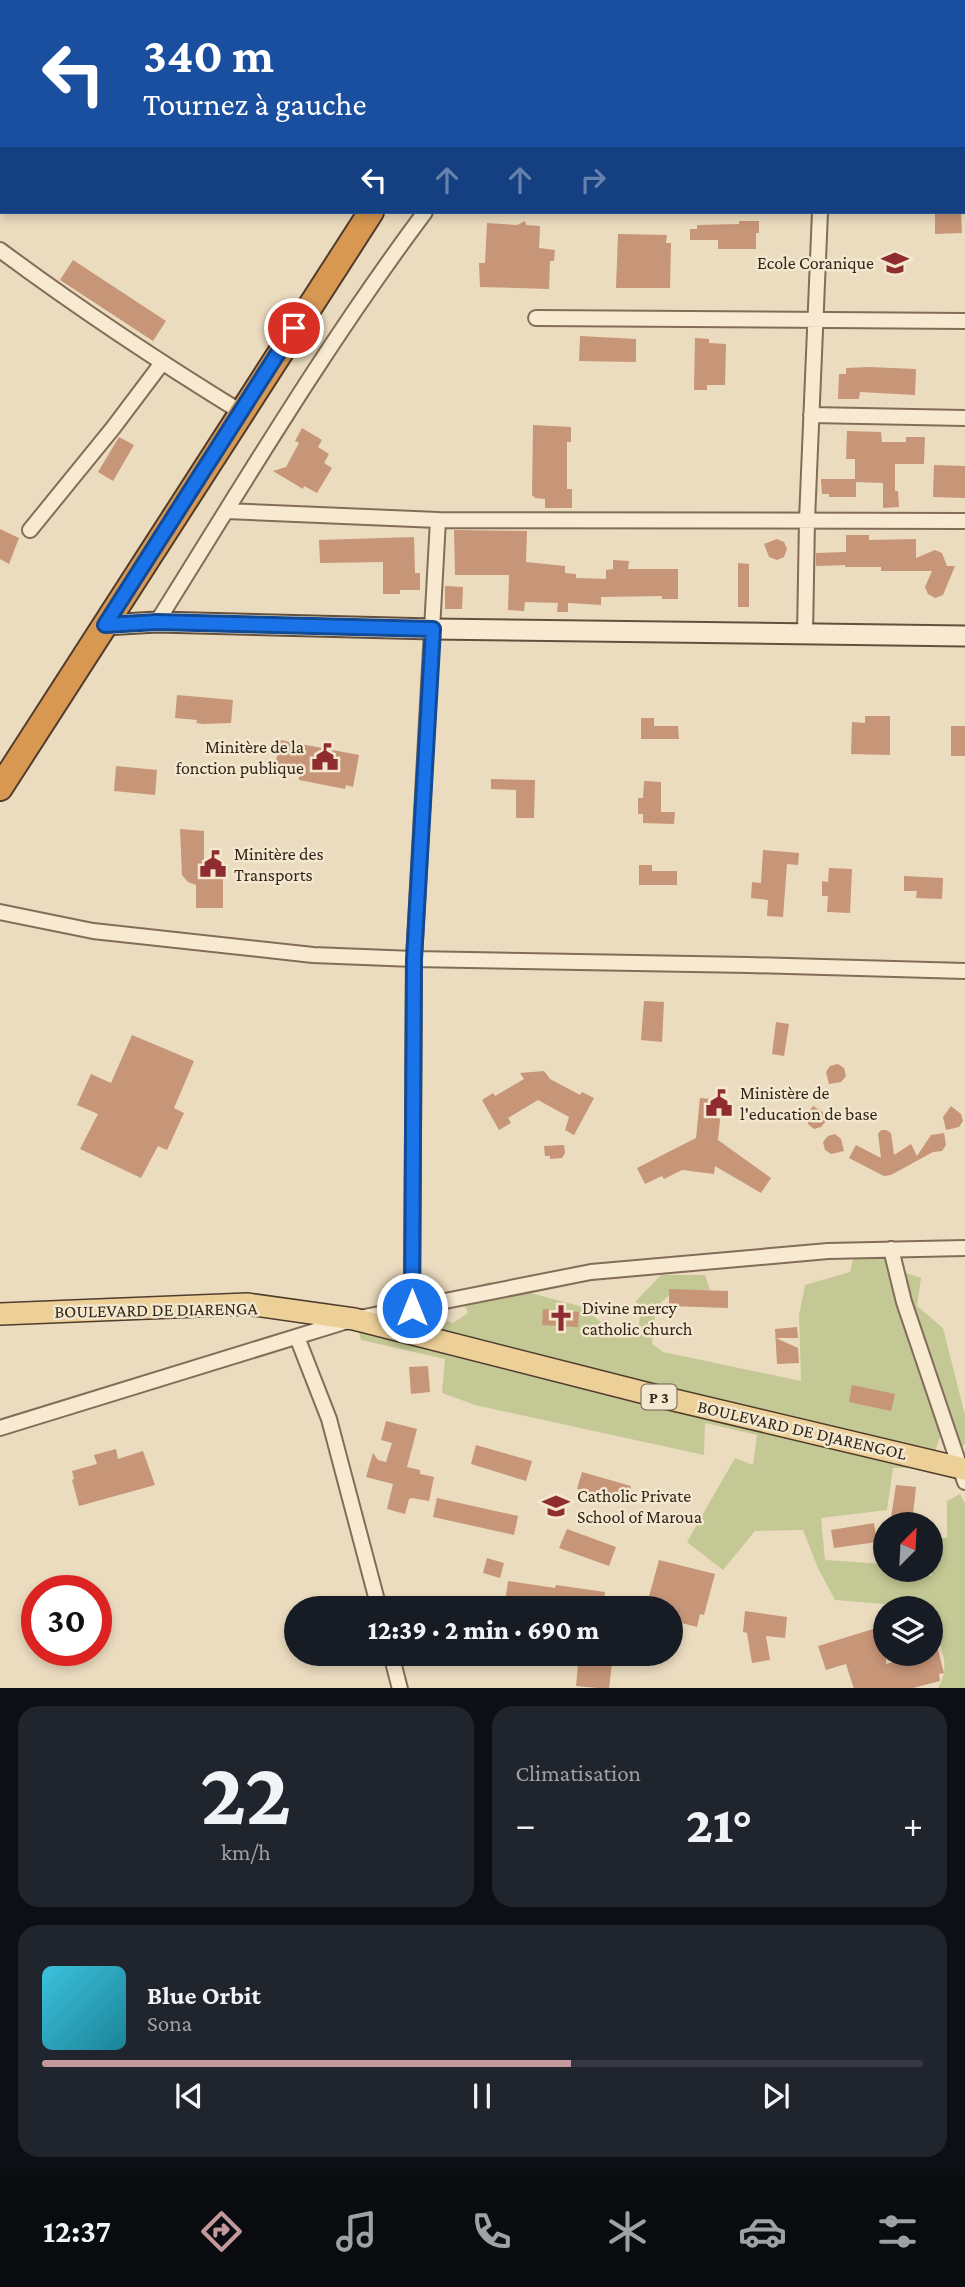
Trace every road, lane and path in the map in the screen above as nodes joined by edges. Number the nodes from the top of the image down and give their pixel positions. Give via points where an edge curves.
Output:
1 (370, 214) edge
2 (424, 214) edge
3 (820, 214) edge
4 (0, 250) edge
5 (536, 318) dead end
6 (816, 320) junction
7 (965, 321) edge
8 (162, 363) junction
9 (241, 412) junction
10 (811, 415) junction
11 (965, 418) edge
12 (226, 511) junction
13 (438, 520) junction
14 (807, 520) junction
15 (965, 521) edge
16 (30, 530) dead end
17 (157, 622) junction
18 (105, 625) junction
19 (433, 629) junction
20 (805, 635) junction
21 (965, 636) edge
22 (0, 788) edge
23 (0, 912) edge
24 (414, 959) junction
25 (965, 971) edge
26 (965, 1248) edge
27 (891, 1249) junction
28 (412, 1308) junction
29 (0, 1314) edge
30 (354, 1319) junction
31 (297, 1337) junction
32 (0, 1428) edge
33 (964, 1473) edge
34 (376, 1596) edge
35 (394, 1666) edge
36 (401, 1688) edge

1 - 9 highway
2 - 12 street via 303,385
3 - 6 street
4 - 8 street
5 - 6 street
6 - 7 street
6 - 10 street
8 - 9 street
8 - 16 street
9 - 18 highway
10 - 11 street
10 - 14 street
12 - 13 street
12 - 17 street
13 - 14 street
13 - 19 street
14 - 15 street
14 - 20 street
17 - 18 street
17 - 19 street
18 - 22 highway
19 - 20 street
19 - 24 street
20 - 21 street
23 - 24 street via 93,931 313,955
24 - 25 street
24 - 28 street
26 - 27 street
27 - 28 street via 591,1272
27 - 33 street via 904,1303
28 - 30 street
29 - 30 main road, BOULEVARD DE DIARENGA / P 3 via 247,1304
30 - 31 street
30 - 33 main road, BOULEVARD DE DJARENGOL / P 3
31 - 32 street
31 - 34 street via 329,1419
35 - 36 street

